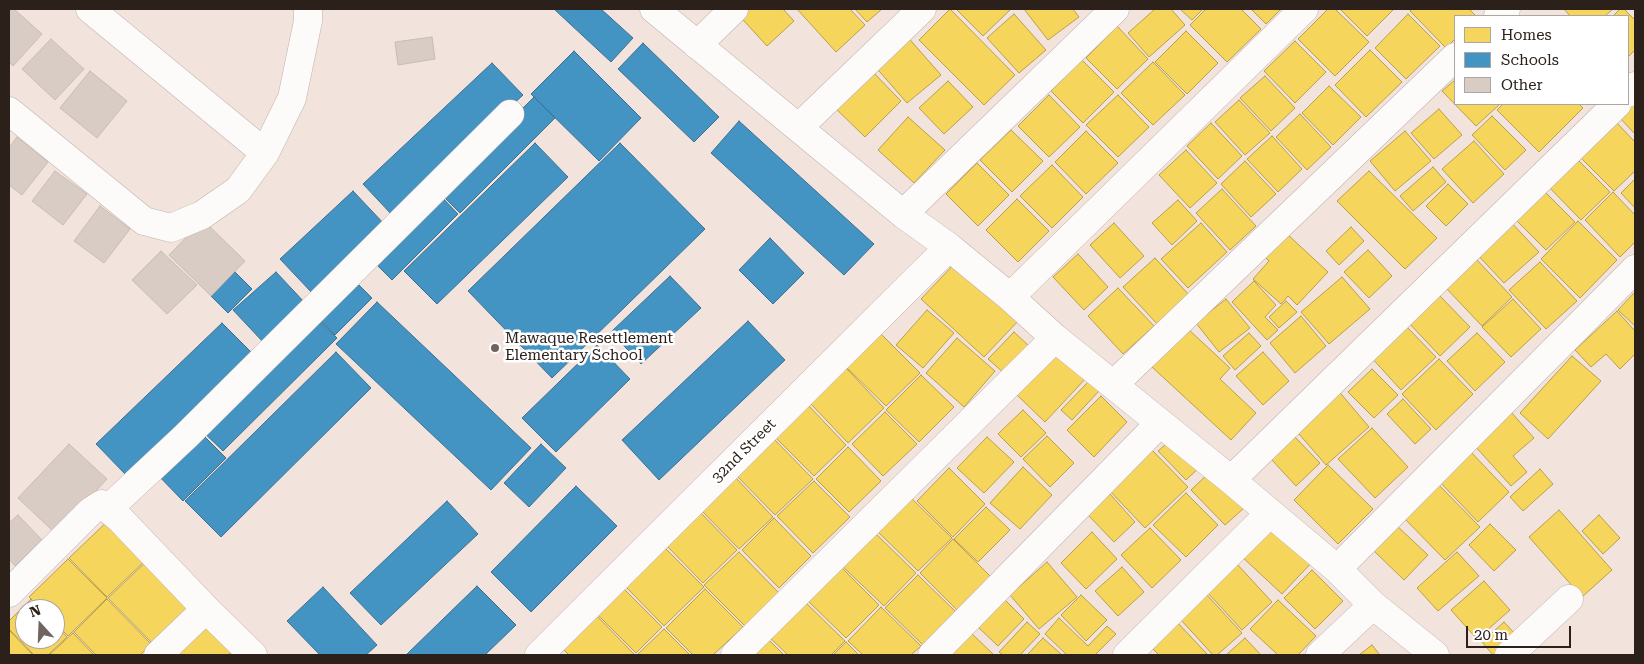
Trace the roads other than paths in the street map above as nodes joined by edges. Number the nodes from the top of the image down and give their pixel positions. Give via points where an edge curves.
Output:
1 (90, 9) edge
2 (308, 9) edge
3 (654, 9) edge
4 (734, 9) edge
5 (922, 9) edge
6 (1114, 9) edge
7 (1304, 9) edge
8 (697, 45) junction
9 (1454, 58) edge
10 (1616, 105) edge
11 (9, 111) edge
12 (510, 114) dead end
13 (799, 127) junction
14 (265, 153) junction
15 (903, 214) junction
16 (949, 247) junction
17 (1635, 269) edge
18 (1010, 297) junction
19 (1055, 338) junction
20 (1113, 385) junction
21 (1160, 422) junction
22 (1231, 480) junction
23 (100, 510) junction
24 (1270, 513) junction
25 (1337, 569) junction
26 (9, 593) edge
27 (1569, 599) dead end
28 (1374, 605) junction
29 (206, 609) junction
30 (158, 655) edge
31 (253, 655) edge
32 (539, 655) edge
33 (735, 655) edge
34 (932, 655) edge
35 (1127, 655) edge
36 (1320, 655) edge
37 (1435, 655) edge
38 (1509, 655) edge

1 - 14 street
2 - 14 street via 292,98
3 - 8 street
4 - 8 street
5 - 13 street
6 - 15 street
7 - 18 street
8 - 13 street
9 - 20 street
10 - 22 street
11 - 14 street via 144,221 171,228 202,215 238,190
12 - 23 street via 193,429
13 - 15 street
15 - 16 street
16 - 18 street
16 - 32 street, 32nd Street
17 - 25 street
18 - 19 street
19 - 20 street
19 - 33 street
20 - 21 street
21 - 22 street
21 - 34 street
22 - 24 street
23 - 26 street
23 - 29 street
24 - 25 street
24 - 35 street
25 - 28 street
27 - 38 street
28 - 36 street
28 - 37 street
29 - 30 street
29 - 31 street

